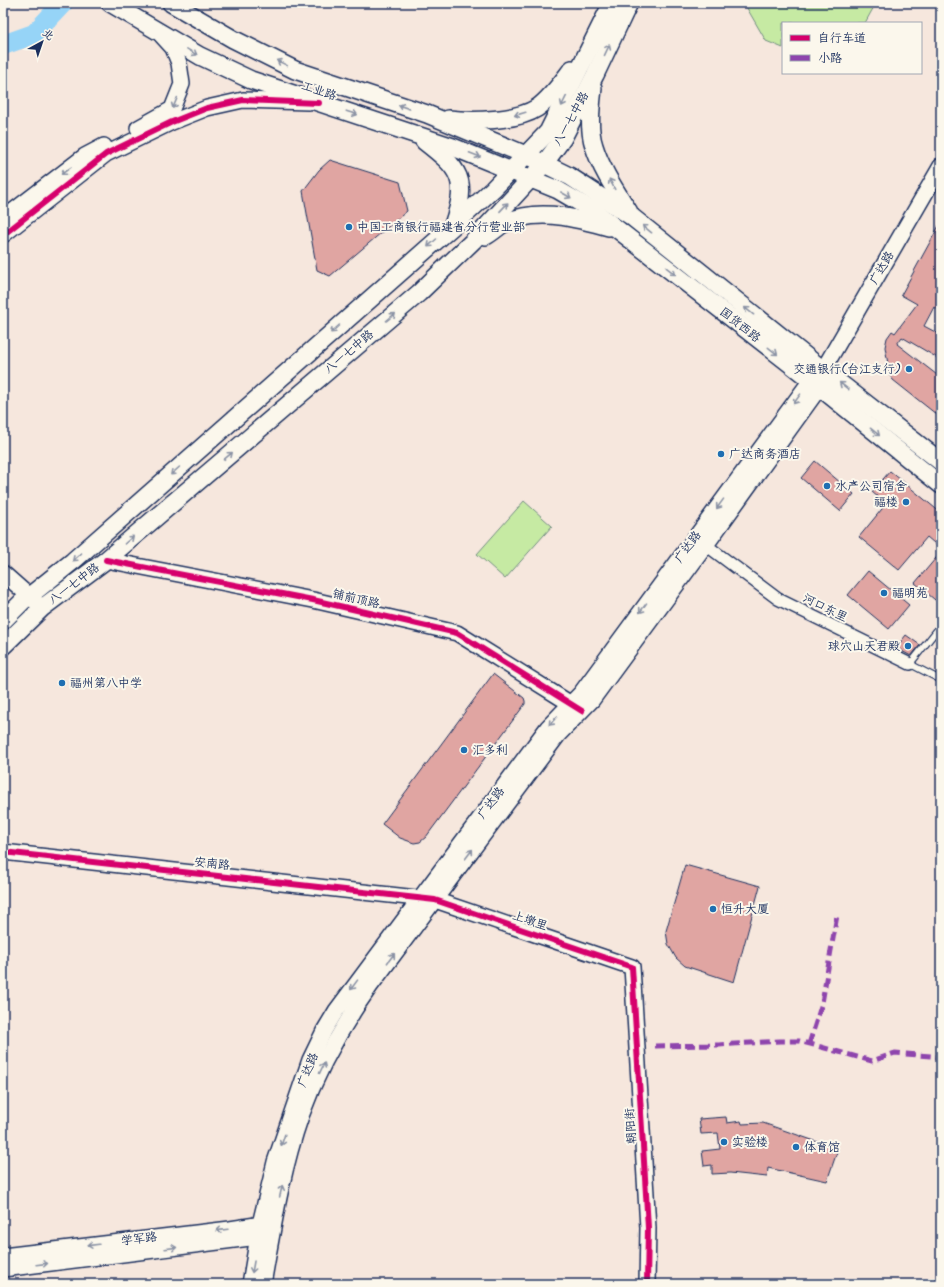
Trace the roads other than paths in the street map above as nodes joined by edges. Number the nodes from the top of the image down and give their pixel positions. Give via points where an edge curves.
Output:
1 (110, 3) edge
2 (171, 3) edge
3 (612, 3) edge
4 (628, 3) edge
5 (157, 31) junction
6 (595, 38) junction
7 (595, 75) junction
8 (319, 103) junction
9 (427, 114) junction
10 (415, 134) junction
11 (526, 155) junction
12 (544, 164) junction
13 (941, 166) edge
14 (511, 170) junction
15 (530, 179) junction
16 (937, 182) edge
17 (632, 217) junction
18 (3, 219) edge
19 (452, 226) junction
20 (616, 228) junction
21 (3, 235) edge
22 (473, 241) junction
23 (817, 380) junction
24 (941, 462) edge
25 (941, 485) edge
26 (706, 545) junction
27 (106, 560) junction
28 (3, 573) edge
29 (3, 584) edge
30 (26, 599) junction
31 (38, 611) junction
32 (3, 621) edge
33 (941, 625) edge
34 (3, 646) edge
35 (910, 664) junction
36 (941, 680) edge
37 (577, 707) junction
38 (3, 852) edge
39 (420, 898) junction
40 (435, 900) junction
41 (632, 967) joint
42 (266, 1230) junction
43 (3, 1256) edge
44 (3, 1269) edge
45 (250, 1284) edge
46 (263, 1284) edge
47 (647, 1284) edge

1 - 5 main road, 工业路
9 -> 2 main road, 工业路 via 295,70 233,39
3 - 6 main road, 八一七中路
7 -> 4 main road, 八一七中路
5 -> 8 main road, 工业路 via 200,56 251,80
5 -> 18 main road via 173,48 178,63 182,84 172,109 85,156
6 -> 9 main road via 547,100 522,115 492,119 450,119
6 -> 11 main road, 八一七中路 via 548,132
7 - 12 main road, 八一七中路 via 563,138
17 -> 7 main road via 614,188 594,146 590,107
8 -> 10 main road, 工业路
8 - 21 main road via 243,100 207,108 172,122 106,154
9 - 11 main road, 工业路
10 -> 14 main road, 工业路 via 454,146
10 - 19 main road via 446,158 457,172 460,180 459,204
11 - 12 main road, 工业路
11 - 14 main road, 八一七中路
12 - 15 main road, 八一七中路
12 - 17 main road, 国货西路 via 569,176
13 - 16 main road, 广达路
14 - 15 main road, 工业路
14 - 19 main road, 八一七中路
15 -> 20 main road, 国货西路 via 558,190 594,211
22 -> 15 main road, 八一七中路
16 - 23 main road, 广达路
23 -> 17 main road, 国货西路
19 -> 30 main road, 八一七中路 via 73,561
20 - 22 main road via 568,217 542,215 522,217
20 -> 23 main road, 国货西路
27 -> 22 main road, 八一七中路 via 419,293
24 -> 23 main road, 国货西路
23 -> 25 main road, 国货西路
23 - 26 main road, 广达路
23 -> 37 main road, 广达路 via 586,686
26 - 35 street, 河口东里 via 778,599
26 - 37 main road, 广达路
27 - 31 main road, 八一七中路
27 - 37 main road, 铺前顶路 via 313,600 457,633
28 - 30 main road
29 - 30 main road
30 - 31 main road
30 - 32 main road, 八一七中路
31 - 34 main road, 八一七中路
33 - 35 lane
35 - 36 lane, 河口东里
37 -> 39 main road, 广达路 via 548,727
40 -> 37 main road, 广达路
38 - 39 main road, 安南路
39 - 40 main road, 上墩里
39 -> 42 main road, 广达路 via 340,1006 310,1060 275,1162
40 - 41 main road, 上墩里
42 -> 40 main road, 广达路 via 298,1127 325,1060 357,1005
41 - 47 main road, 朝阳街 via 648,1228
42 -> 43 main road, 学军路
44 -> 42 main road, 学军路
42 -> 45 main road, 广达路
42 - 46 main road, 广达路

